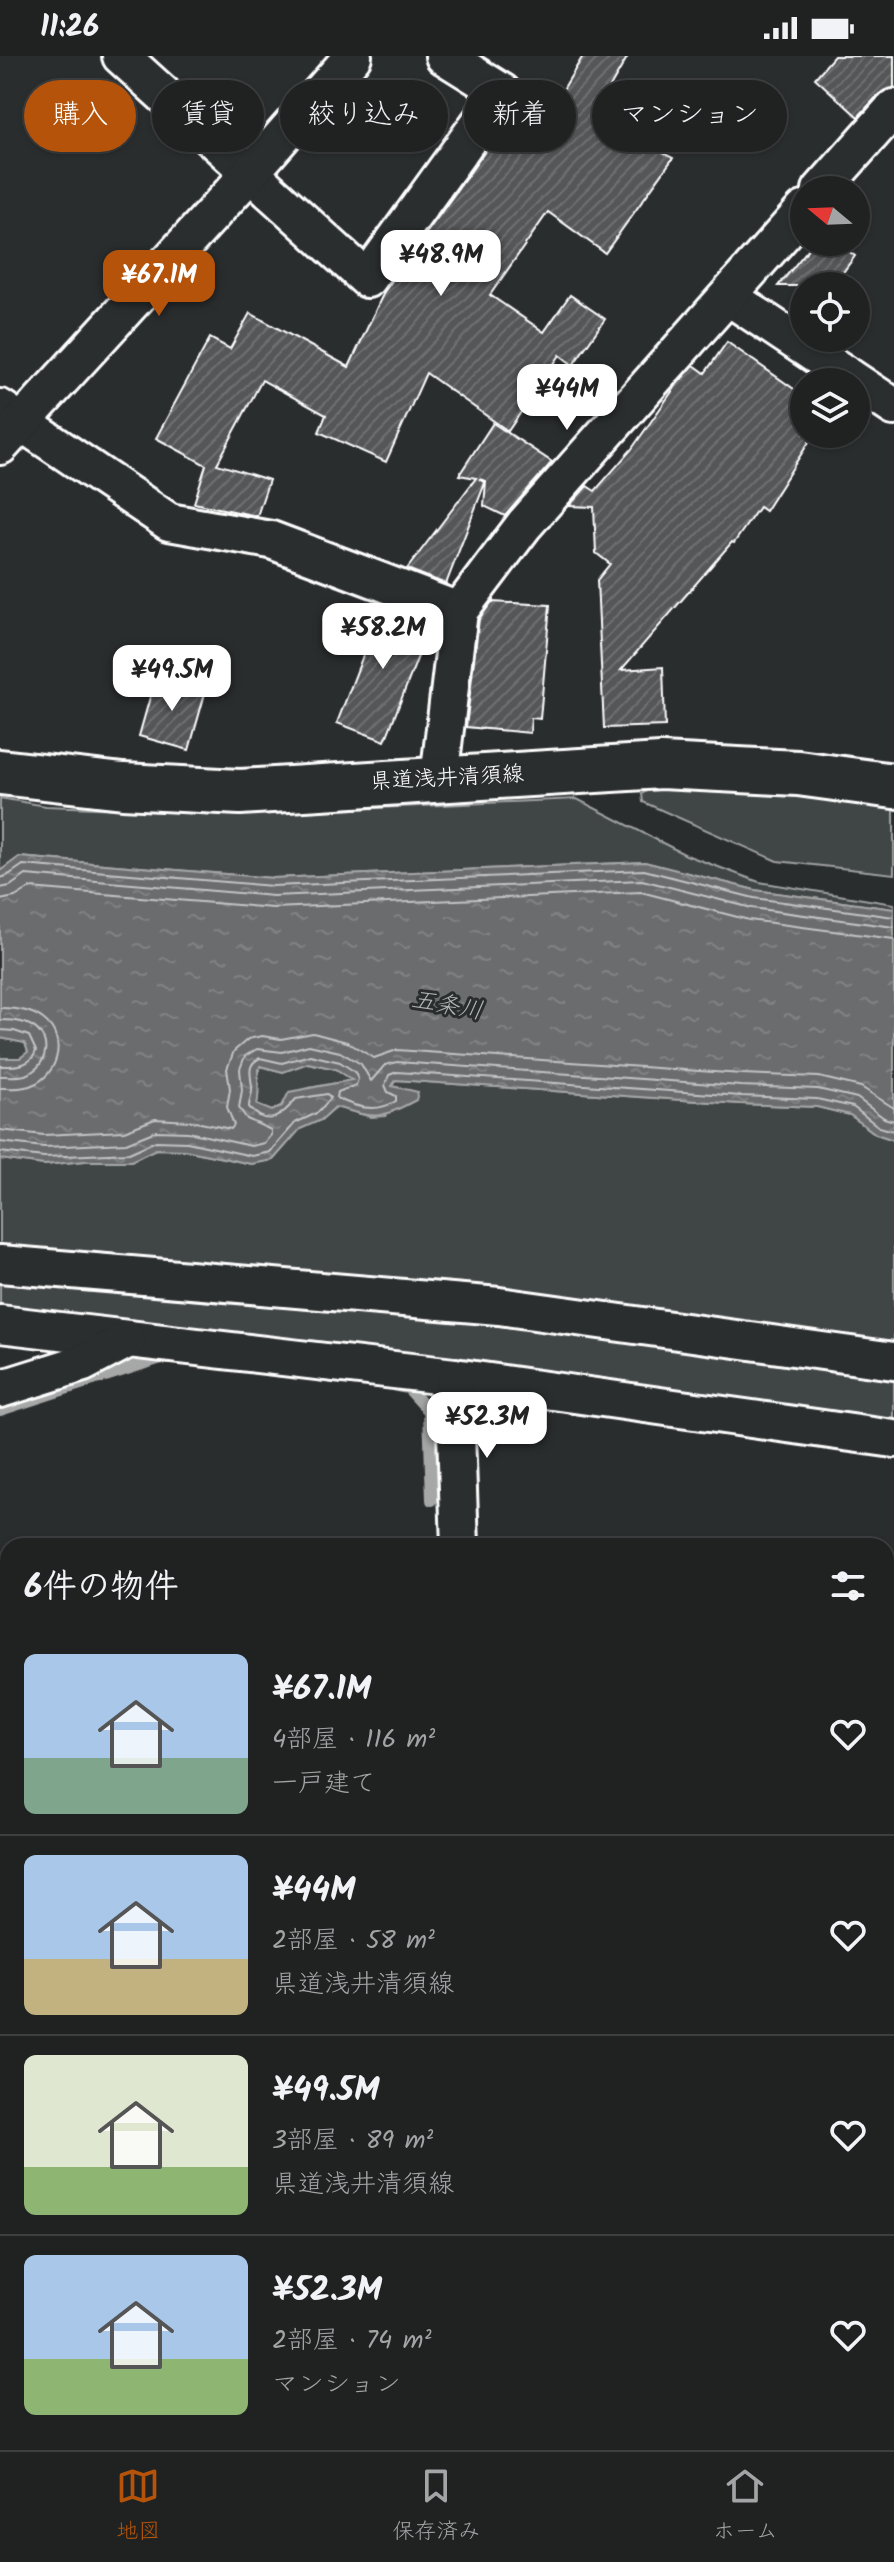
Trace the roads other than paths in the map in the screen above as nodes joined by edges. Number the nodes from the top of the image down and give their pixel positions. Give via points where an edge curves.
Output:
1 (121, 56) edge
2 (353, 56) edge
3 (444, 56) edge
4 (894, 108) edge
5 (250, 173) junction
6 (833, 176) edge
7 (790, 226) edge
8 (729, 297) junction
9 (894, 407) edge
10 (8, 426) edge
11 (459, 611) junction
12 (0, 772) edge
13 (439, 779) junction
14 (894, 786) edge
15 (0, 1264) edge
16 (0, 1324) edge
17 (127, 1340) junction
18 (894, 1361) edge
19 (454, 1377) junction
20 (0, 1389) edge
21 (894, 1439) edge
22 (460, 1538) edge

1 - 5 street
2 - 5 street
3 - 5 street via 502,92 367,279
4 - 6 street
5 - 10 street
7 - 8 street
8 - 9 street
8 - 11 street via 524,525
10 - 11 street via 169,522 271,540
11 - 13 street
12 - 13 main road, 県道浅井清須線 via 240,792
13 - 14 main road, 県道浅井清須線 via 661,766 798,773
15 - 18 street via 499,1306
16 - 17 street
17 - 19 street
17 - 20 street via 83,1363
19 - 21 street
19 - 22 street

